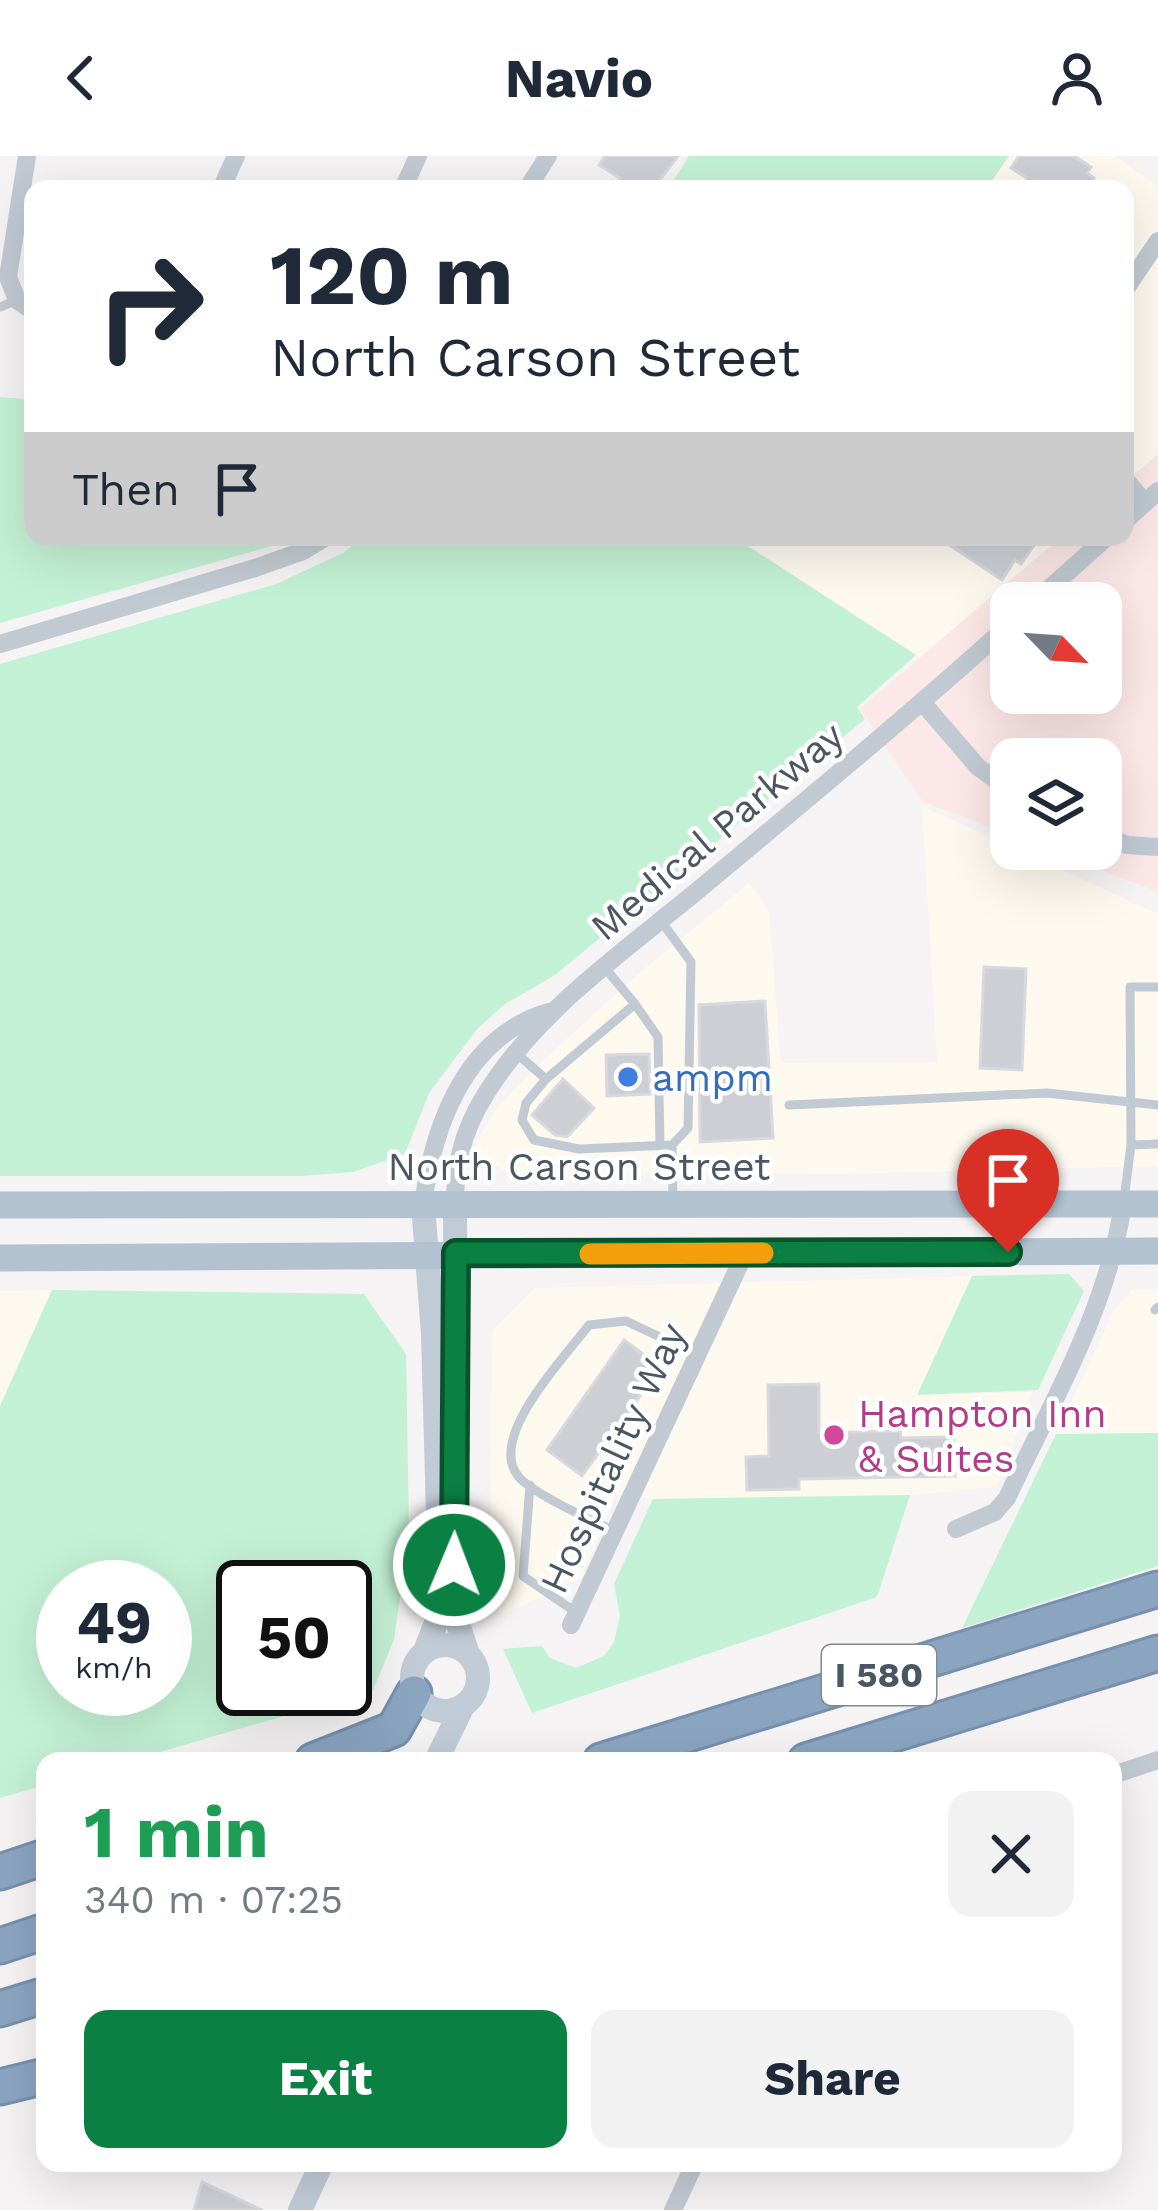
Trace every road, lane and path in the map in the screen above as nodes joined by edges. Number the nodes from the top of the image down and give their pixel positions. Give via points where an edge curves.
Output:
1 (27, 156) edge
2 (1155, 254) edge
3 (1134, 279) edge
4 (17, 306) edge
5 (311, 546) edge
6 (1097, 546) edge
7 (1057, 582) edge
8 (990, 642) edge
9 (0, 644) edge
10 (922, 702) junction
11 (990, 776) edge
12 (1122, 842) edge
13 (1158, 847) edge
14 (661, 922) junction
15 (604, 968) junction
16 (1158, 987) edge
17 (635, 1004) junction
18 (554, 1010) junction
19 (516, 1053) junction
20 (546, 1079) junction
21 (1131, 1104) junction
22 (789, 1105) dead end
23 (1158, 1105) edge
24 (1158, 1144) edge
25 (1131, 1145) junction
26 (666, 1146) junction
27 (455, 1204) junction
28 (673, 1204) junction
29 (1123, 1204) junction
30 (1158, 1204) edge
31 (0, 1205) edge
32 (423, 1205) junction
33 (1116, 1251) junction
34 (1158, 1251) edge
35 (456, 1253) junction
36 (746, 1253) junction
37 (427, 1254) junction
38 (0, 1258) edge
39 (698, 1355) junction
40 (530, 1485) junction
41 (956, 1529) dead end
42 (615, 1532) junction
43 (1158, 1589) edge
44 (574, 1619) joint
45 (425, 1651) junction
46 (1158, 1653) edge
47 (468, 1654) junction
48 (418, 1698) junction
49 (463, 1706) junction
50 (336, 1752) edge
51 (435, 1752) edge
52 (440, 1752) edge
53 (630, 1752) edge
54 (835, 1752) edge
55 (1158, 1760) edge
56 (1122, 1771) edge
57 (36, 1860) edge
58 (0, 1873) edge
59 (36, 1934) edge
60 (0, 1946) edge
61 (36, 1998) edge
62 (0, 2009) edge
63 (36, 2078) edge
64 (0, 2087) edge
65 (318, 2172) edge
66 (691, 2172) edge
67 (301, 2210) edge
68 (673, 2210) edge

1 - 4 street via 8,277
2 - 3 street
5 - 9 street
6 - 7 street
8 - 10 street, Medical Parkway
10 - 11 street
10 - 14 street, Medical Parkway
12 - 13 street
14 - 15 street, Medical Parkway
14 - 26 lane via 691,962 688,1128
15 - 17 lane
15 - 18 street, Medical Parkway
16 - 21 lane via 1130,987
17 - 20 lane
17 - 26 lane via 658,1037
18 - 19 street, Medical Parkway
18 - 32 street, Medical Parkway via 499,1036 454,1094 436,1131
19 - 20 lane
19 - 27 street, Medical Parkway via 460,1143
20 - 26 lane via 522,1120 534,1141 579,1149
21 - 22 lane via 1047,1093
21 - 23 lane
21 - 25 lane
24 - 25 lane
25 - 29 lane
26 - 28 lane
27 - 28 main road, North Carson Street
27 - 32 main road, North Carson Street
27 - 35 main road
28 - 29 main road, North Carson Street
29 - 30 main road, North Carson Street
29 - 33 street
31 - 32 main road, North Carson Street
32 - 37 main road
33 - 34 main road
33 - 36 main road
33 - 41 street via 1007,1498
35 - 36 main road
35 - 37 main road
35 - 47 main road via 456,1618
36 - 39 street, Hospitality Way
37 - 38 main road
37 - 45 main road via 440,1587
39 - 40 lane via 626,1321 589,1325 514,1426 509,1458
39 - 42 street, Hospitality Way
40 - 42 lane
40 - 44 lane via 523,1576
42 - 44 street, Hospitality Way
43 - 53 highway, I 580
45 - 47 main road via 442,1645
45 - 48 main road via 411,1673
46 - 54 highway, I 580
47 - 49 main road via 478,1680
48 - 49 main road via 436,1711
48 - 50 highway via 394,1729
48 - 51 main road
49 - 52 main road
55 - 56 street
57 - 58 highway
59 - 60 highway
61 - 62 highway
63 - 64 highway
65 - 67 main road
66 - 68 street

